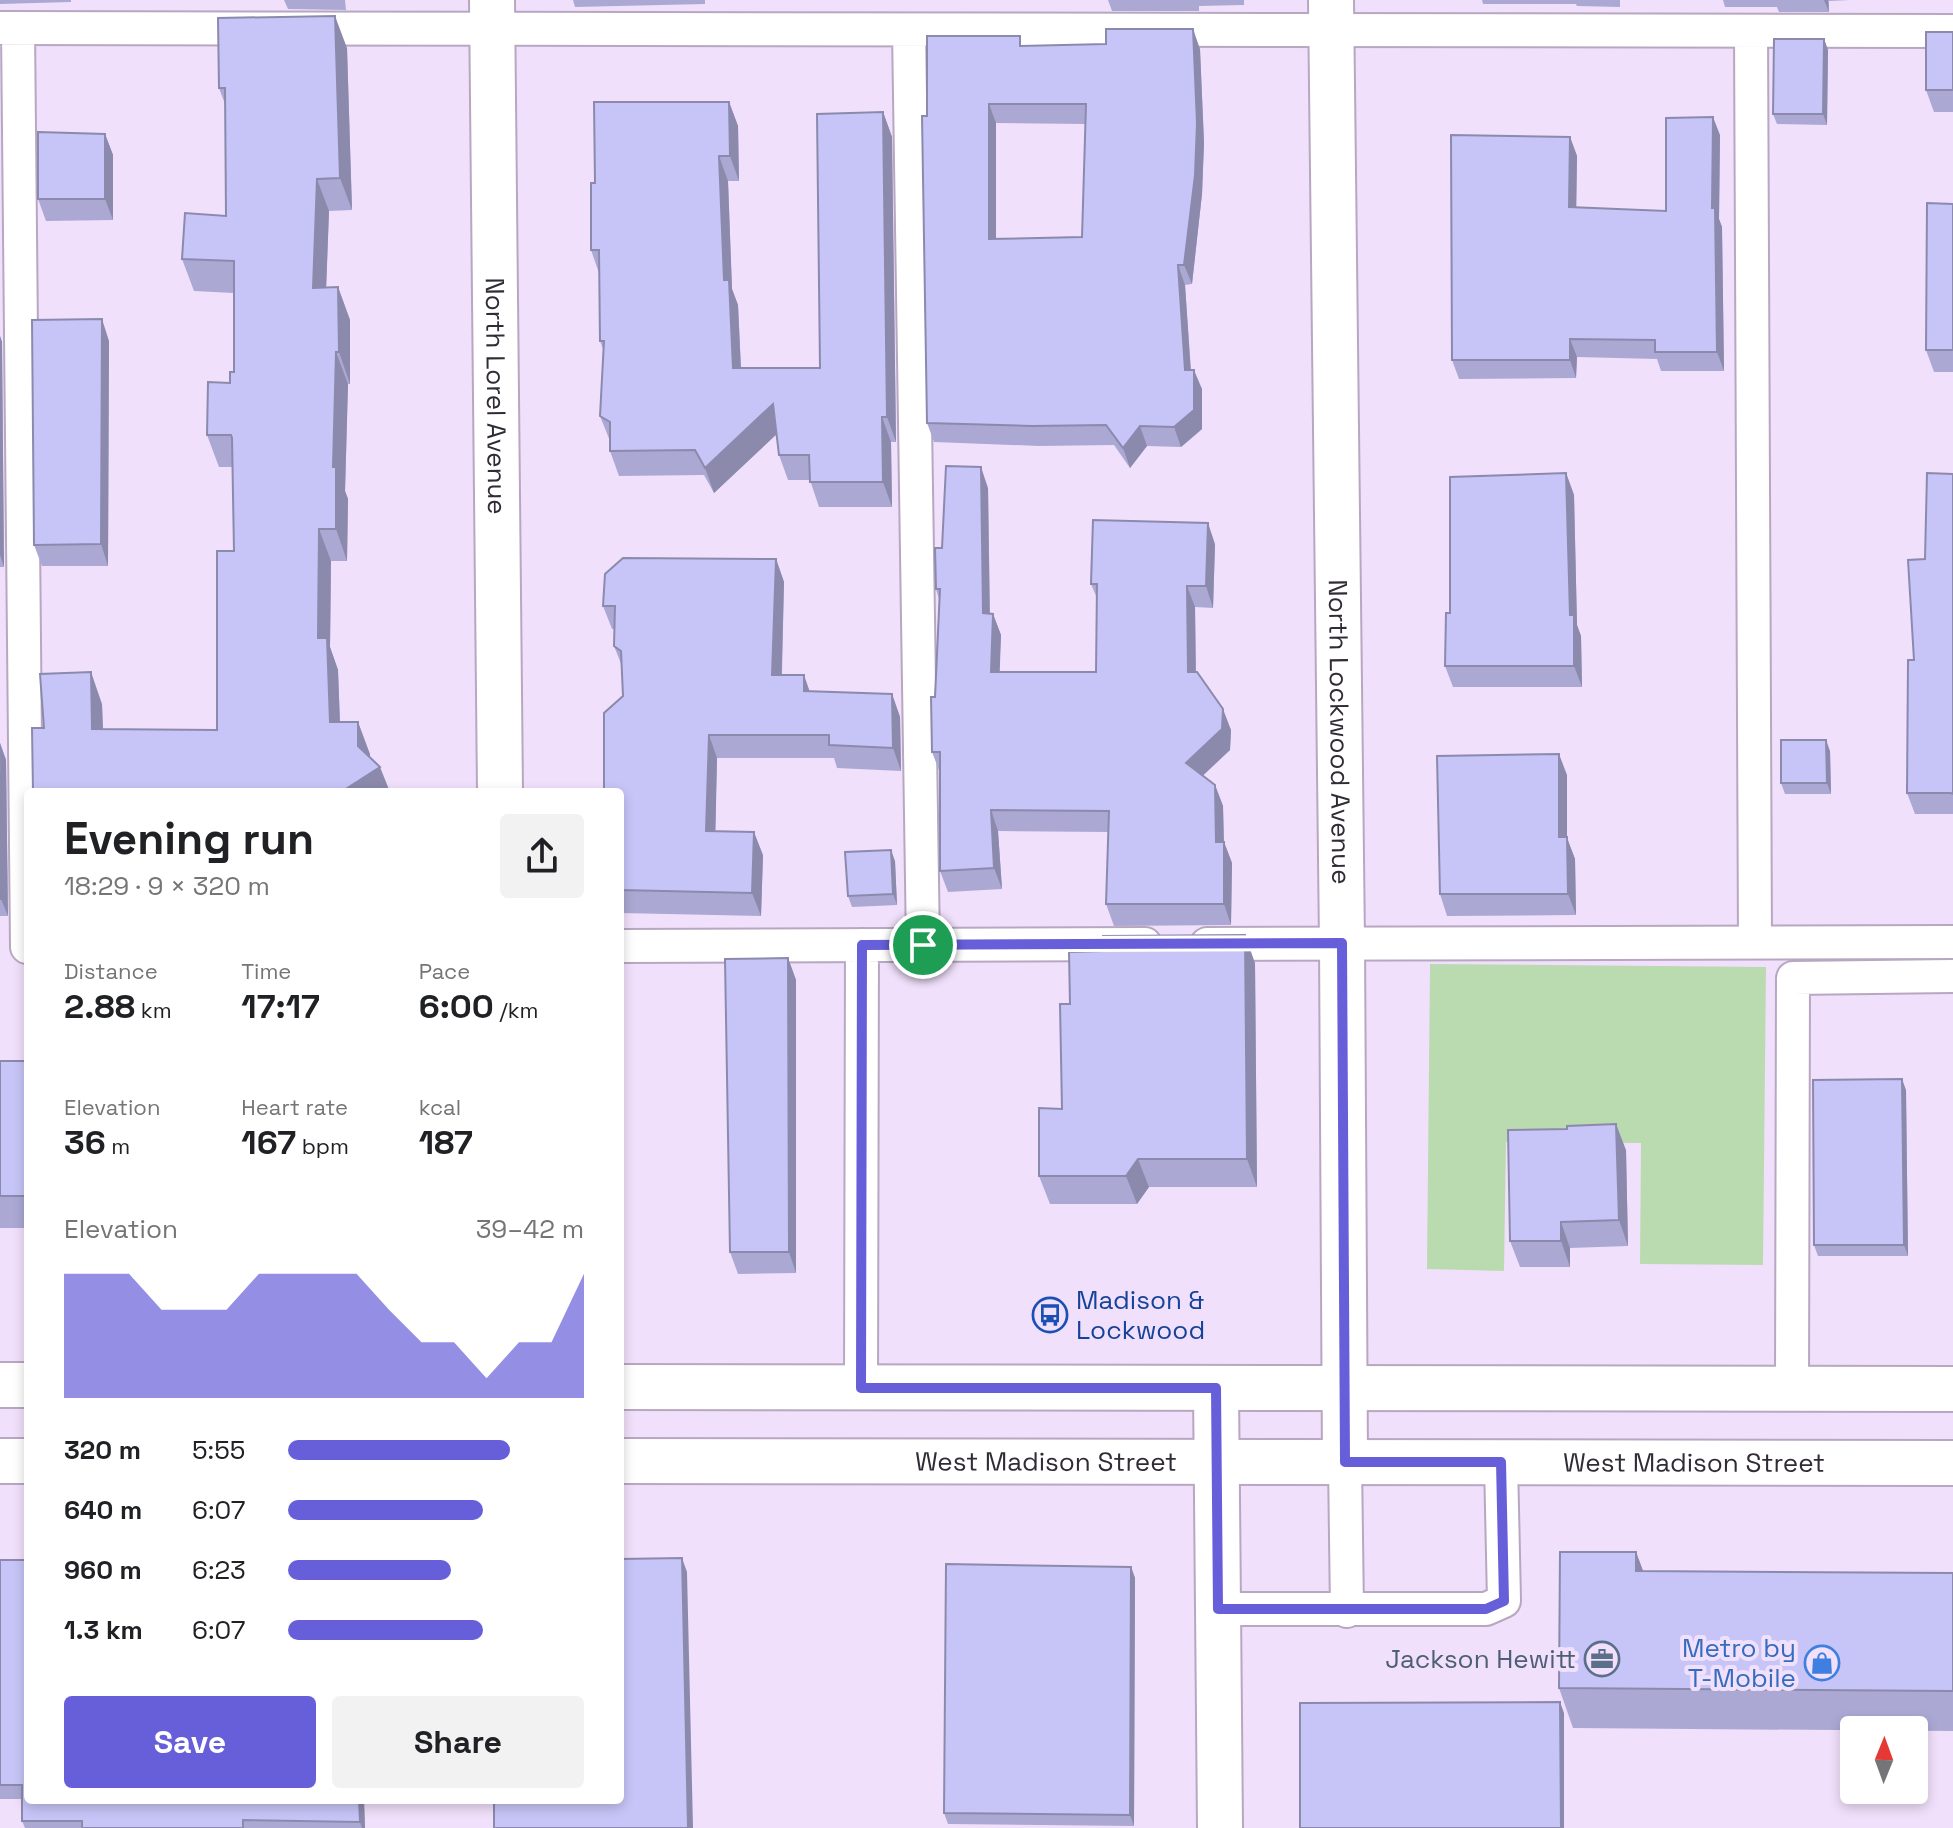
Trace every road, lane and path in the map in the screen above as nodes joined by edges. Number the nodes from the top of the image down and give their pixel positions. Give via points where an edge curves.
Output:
1 (492, 14) edge
2 (1332, 15) edge
3 (9, 28) edge
4 (909, 30) junction
5 (1751, 31) junction
6 (1953, 31) edge
7 (500, 788) edge
8 (1755, 942) junction
9 (1953, 942) edge
10 (1342, 943) junction
11 (862, 945) junction
12 (923, 945) junction
13 (624, 946) edge
14 (18, 947) edge
15 (1953, 976) edge
16 (0, 1385) edge
17 (24, 1385) edge
18 (624, 1387) edge
19 (861, 1388) junction
20 (1216, 1388) junction
21 (1345, 1389) junction
22 (1792, 1389) junction
23 (1953, 1389) edge
24 (0, 1461) edge
25 (24, 1461) edge
26 (624, 1461) edge
27 (1216, 1462) junction
28 (1345, 1462) junction
29 (1501, 1462) junction
30 (1953, 1463) edge
31 (1218, 1609) junction
32 (1347, 1611) junction
33 (1220, 1828) edge

1 - 3 lane
1 - 4 lane
1 - 7 main road, North Lorel Avenue
2 - 4 lane
2 - 5 lane
2 - 10 main road, North Lockwood Avenue
3 - 14 lane
4 - 12 lane
5 - 6 lane
5 - 8 lane
8 - 9 lane
8 - 10 lane
10 - 12 lane
10 - 21 main road, North Lockwood Avenue
11 - 12 lane
11 - 13 lane
11 - 19 lane
15 - 22 lane via 1793,978
16 - 17 main road
18 - 19 main road
19 - 20 main road
20 - 21 main road
20 - 27 main road
21 - 22 main road
21 - 28 main road, North Lockwood Avenue
22 - 23 main road
24 - 25 main road
26 - 27 main road, West Madison Street
27 - 28 main road, West Madison Street
27 - 31 main road
28 - 29 main road, West Madison Street
28 - 32 lane
29 - 30 main road, West Madison Street
29 - 32 lane via 1504,1601 1486,1609
31 - 32 lane
31 - 33 main road

